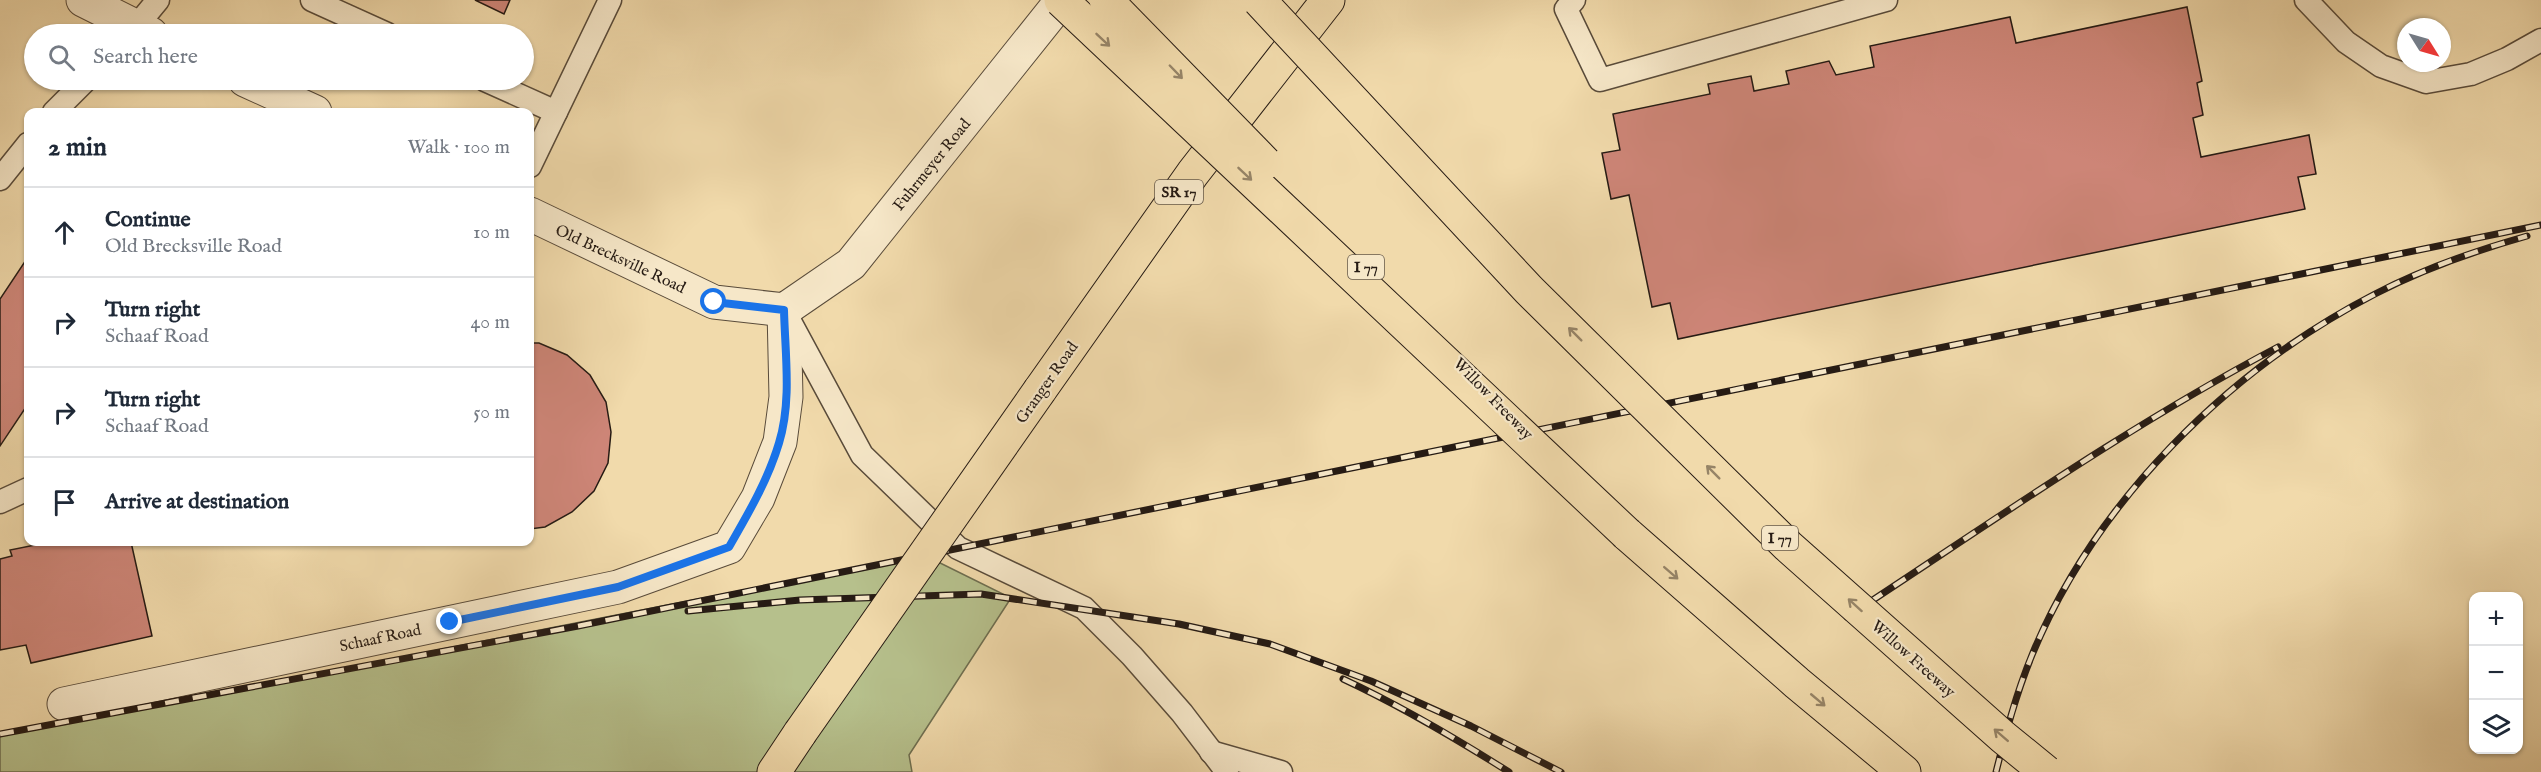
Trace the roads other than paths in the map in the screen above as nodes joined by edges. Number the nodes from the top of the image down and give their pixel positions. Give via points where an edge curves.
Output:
1 (83, 0) edge
2 (158, 0) edge
3 (312, 0) edge
4 (610, 0) edge
5 (1061, 0) edge
6 (1106, 0) edge
7 (1259, 0) edge
8 (1283, 0) edge
9 (1328, 0) edge
10 (1574, 0) edge
11 (1886, 0) edge
12 (2306, 0) edge
13 (125, 24) edge
14 (144, 24) edge
15 (365, 24) edge
16 (2541, 40) edge
17 (76, 90) edge
18 (268, 90) edge
19 (507, 90) edge
20 (58, 108) edge
21 (306, 108) edge
22 (555, 112) junction
23 (24, 149) edge
24 (534, 157) edge
25 (0, 179) edge
26 (534, 216) edge
27 (1530, 290) junction
28 (784, 310) junction
29 (24, 491) edge
30 (0, 502) edge
31 (1627, 534) junction
32 (64, 704) dead end
33 (1211, 752) junction
34 (774, 772) edge
35 (1227, 772) edge
36 (1281, 772) edge
37 (1904, 772) edge
38 (2046, 772) edge

1 - 13 street
2 - 14 lane
3 - 15 lane
4 - 22 lane
5 - 28 street, Fuhrmeyer Road via 851,264
5 -> 31 main road, bridge
6 -> 31 main road, Willow Freeway / I 77, bridge
7 - 27 main road, Willow Freeway / I 77, bridge
8 - 27 main road, bridge
9 - 34 main road, Granger Road / SR 17, bridge via 1192,173
10 - 11 lane via 1566,9 1599,80
12 - 16 lane via 2346,42 2380,66 2426,82 2471,74
17 - 20 lane
18 - 21 street
19 - 22 lane
22 - 24 lane
23 - 25 lane
26 - 28 street, Old Brecksville Road via 714,302
38 -> 27 main road, Willow Freeway / I 77, bridge via 1788,546
28 - 32 street, Schaaf Road via 786,397 780,442 758,498 729,547 618,587
28 - 33 lane via 862,455 958,548 1084,608 1139,664
29 - 30 lane
31 -> 37 main road, Willow Freeway / I 77
33 - 35 lane
33 - 36 lane

